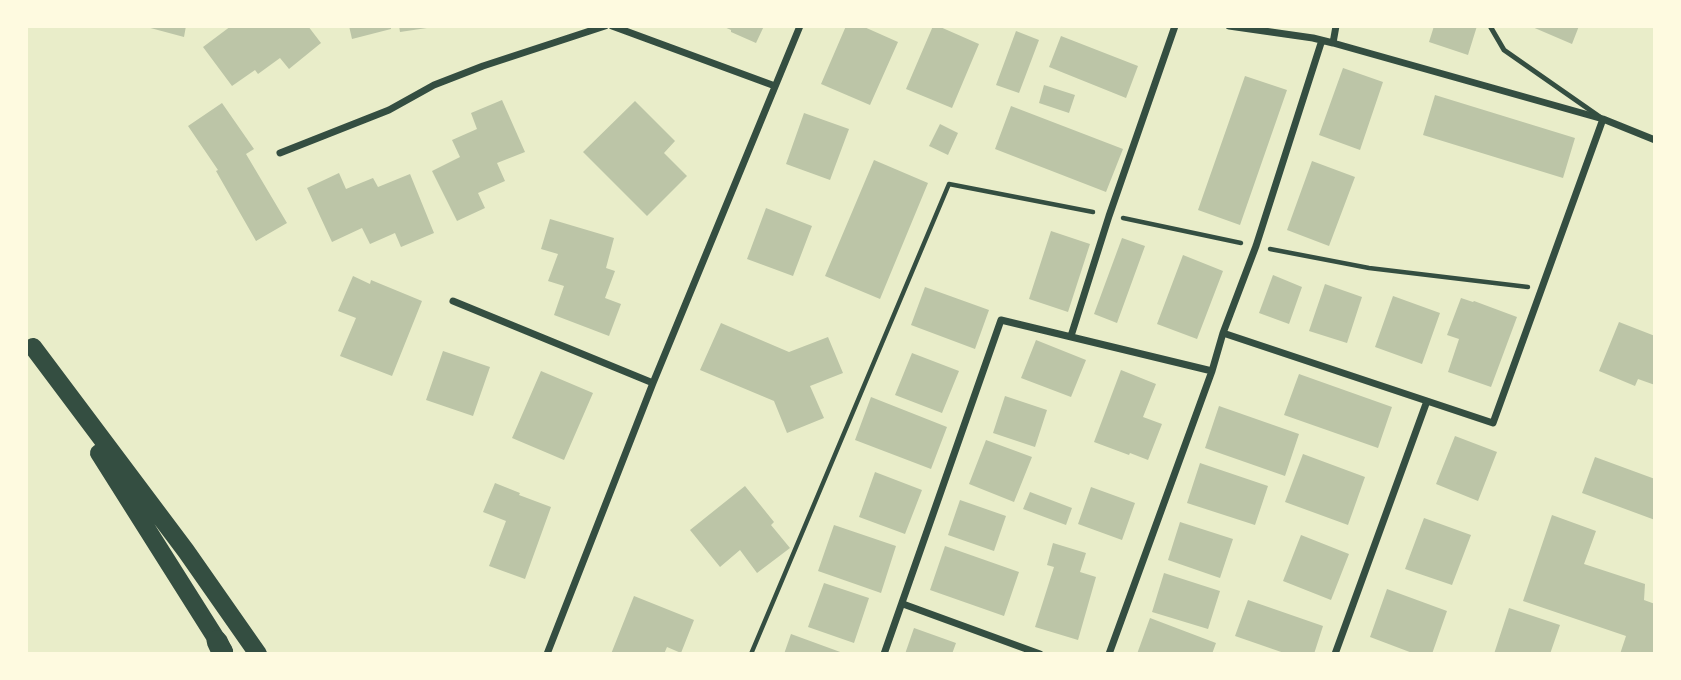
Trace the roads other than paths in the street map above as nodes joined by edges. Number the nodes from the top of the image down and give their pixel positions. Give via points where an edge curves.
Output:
1 (605, 26) edge
2 (611, 26) edge
3 (800, 26) edge
4 (1175, 26) edge
5 (1229, 26) edge
6 (1336, 26) edge
7 (1490, 26) edge
8 (1322, 40) junction
9 (1333, 43) junction
10 (775, 86) junction
11 (1603, 119) junction
12 (1655, 140) edge
13 (280, 153) dead end
14 (453, 302) dead end
15 (1223, 333) junction
16 (1070, 336) junction
17 (30, 342) edge
18 (1212, 370) junction
19 (653, 383) junction
20 (1427, 401) junction
21 (903, 604) junction
22 (222, 650) edge
23 (258, 654) edge
24 (547, 654) edge
25 (884, 654) edge
26 (1040, 654) edge
27 (1110, 654) edge
28 (1335, 654) edge

1 - 13 street via 482,66
2 - 10 street
3 - 10 street
4 - 16 street
5 - 8 street
6 - 9 street
7 - 11 lane via 1504,50
8 - 9 street
8 - 15 street
9 - 11 street
10 - 19 street
11 - 12 street
11 - 20 street via 1493,423
14 - 19 street
15 - 18 street
15 - 20 street
16 - 18 street
16 - 21 street via 1001,320
17 - 22 main road
17 - 23 main road
18 - 27 street
19 - 24 street
20 - 28 street
21 - 25 street
21 - 26 street

